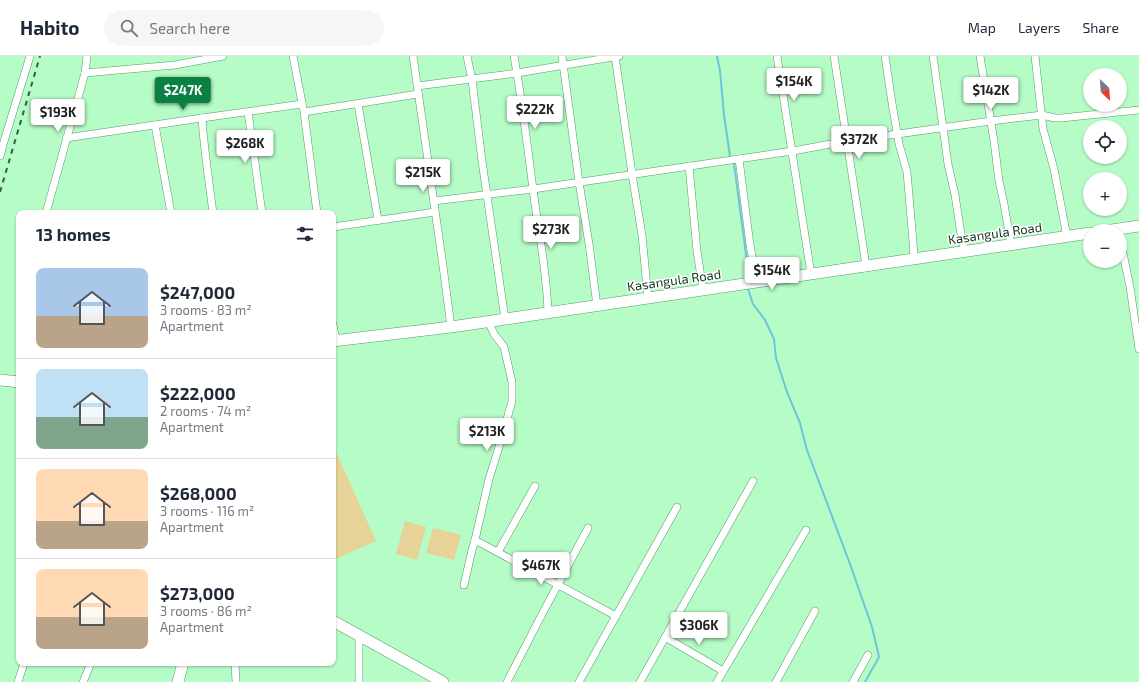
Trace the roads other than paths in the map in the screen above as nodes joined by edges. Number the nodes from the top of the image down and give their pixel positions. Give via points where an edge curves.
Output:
1 (30, 56) edge
2 (87, 56) edge
3 (223, 56) edge
4 (293, 56) edge
5 (413, 56) edge
6 (467, 56) edge
7 (514, 56) edge
8 (562, 56) edge
9 (616, 56) edge
10 (777, 56) edge
11 (834, 56) edge
12 (885, 56) edge
13 (933, 56) edge
14 (980, 56) edge
15 (1035, 56) edge
16 (564, 65) junction
17 (85, 73) junction
18 (517, 73) junction
19 (472, 80) junction
20 (417, 90) junction
21 (358, 104) junction
22 (303, 108) junction
23 (1139, 110) edge
24 (248, 112) junction
25 (1042, 115) junction
26 (202, 118) junction
27 (991, 121) junction
28 (155, 125) junction
29 (943, 128) junction
30 (898, 134) junction
31 (66, 138) junction
32 (847, 141) junction
33 (792, 151) junction
34 (0, 156) edge
35 (740, 159) junction
36 (689, 166) junction
37 (632, 174) junction
38 (579, 182) junction
39 (533, 189) junction
40 (486, 194) junction
41 (434, 200) junction
42 (47, 210) edge
43 (170, 210) edge
44 (213, 210) edge
45 (262, 210) edge
46 (317, 210) edge
47 (435, 212) junction
48 (378, 220) junction
49 (1139, 226) edge
50 (336, 227) edge
51 (1127, 230) edge
52 (1083, 234) edge
53 (1067, 237) junction
54 (1011, 245) junction
55 (965, 252) junction
56 (914, 259) junction
57 (866, 266) junction
58 (1126, 268) edge
59 (811, 274) junction
60 (758, 282) junction
61 (703, 290) junction
62 (648, 298) junction
63 (598, 306) junction
64 (548, 313) junction
65 (505, 319) junction
66 (488, 321) junction
67 (451, 327) junction
68 (336, 341) edge
69 (1139, 344) edge
70 (0, 380) edge
71 (16, 382) edge
72 (753, 482) dead end
73 (535, 486) dead end
74 (677, 507) dead end
75 (588, 528) dead end
76 (806, 530) dead end
77 (475, 540) junction
78 (498, 552) junction
79 (464, 585) dead end
80 (558, 585) junction
81 (815, 611) dead end
82 (616, 616) junction
83 (336, 623) edge
84 (359, 636) junction
85 (665, 637) junction
86 (868, 655) dead end
87 (23, 666) edge
88 (90, 666) edge
89 (182, 666) edge
90 (235, 666) edge
91 (723, 671) junction
92 (18, 682) edge
93 (83, 682) edge
94 (178, 682) edge
95 (236, 682) edge
96 (359, 682) edge
97 (443, 682) edge
98 (507, 682) edge
99 (580, 682) edge
100 (640, 682) edge
101 (717, 682) edge
102 (776, 682) edge
103 (853, 682) edge

1 - 34 street
2 - 17 street
3 - 17 street via 175,65
4 - 22 street
5 - 20 street
6 - 19 street
7 - 18 street
8 - 16 street
9 - 16 street
9 - 37 street
10 - 33 street
11 - 32 street
12 - 30 street
13 - 29 street
14 - 27 street
15 - 25 street
16 - 18 street
16 - 38 street
17 - 31 street
18 - 19 street
18 - 39 street
19 - 20 street
19 - 40 street
20 - 21 street
20 - 41 street
21 - 22 street
21 - 48 street
22 - 24 street
22 - 46 street
23 - 25 street via 1054,118
24 - 26 street
24 - 45 street
25 - 27 street
25 - 53 street
26 - 28 street
26 - 44 street
27 - 29 street
27 - 54 street
28 - 31 street
28 - 43 street
29 - 30 street
29 - 55 street
30 - 32 street
30 - 56 street via 908,180
31 - 42 street
32 - 33 street
32 - 57 street
33 - 35 street
33 - 59 street
35 - 36 street
35 - 60 street via 750,245
36 - 37 street
36 - 61 street
37 - 38 street
37 - 62 street via 642,235
38 - 39 street
38 - 63 street
39 - 40 street
39 - 64 street
40 - 41 street
40 - 65 street
41 - 47 street
47 - 48 street
47 - 67 street
48 - 50 street
49 - 51 main road
52 - 53 main road, Kasangula Road
53 - 54 main road, Kasangula Road
54 - 55 main road, Kasangula Road
55 - 56 main road, Kasangula Road
56 - 57 main road, Kasangula Road
57 - 59 main road, Kasangula Road
58 - 69 street
59 - 60 main road, Kasangula Road
60 - 61 main road, Kasangula Road
61 - 62 main road, Kasangula Road
62 - 63 main road, Kasangula Road
63 - 64 main road, Kasangula Road
64 - 65 main road, Kasangula Road
65 - 66 main road, Kasangula Road
66 - 67 main road, Kasangula Road
66 - 77 street via 504,347 512,382 512,401 489,479
67 - 68 main road, Kasangula Road
70 - 71 main road
72 - 85 street
73 - 78 street
74 - 82 street
75 - 80 street
76 - 91 street
77 - 78 street
77 - 79 street
78 - 80 street
80 - 82 street
80 - 98 street
81 - 102 street
82 - 99 street
83 - 84 main road
84 - 96 street
84 - 97 main road
85 - 91 street
85 - 100 street
86 - 103 street
87 - 92 street
88 - 93 street
89 - 94 main road
90 - 95 street
91 - 101 street

